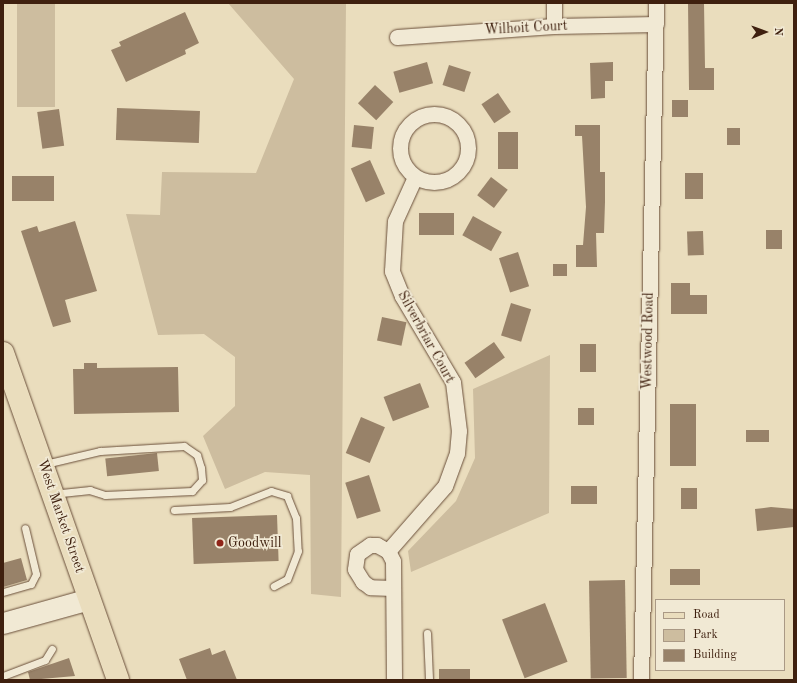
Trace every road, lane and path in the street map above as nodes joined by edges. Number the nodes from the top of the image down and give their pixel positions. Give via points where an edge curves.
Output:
1 (554, 3) edge
2 (656, 3) edge
3 (656, 24) junction
4 (554, 26) junction
5 (397, 37) dead end
6 (415, 177) junction
7 (5, 362) edge
8 (43, 464) junction
9 (53, 494) junction
10 (174, 510) dead end
11 (25, 528) dead end
12 (388, 551) junction
13 (274, 586) dead end
14 (393, 588) junction
15 (3, 592) edge
16 (89, 599) junction
17 (3, 623) edge
18 (427, 633) dead end
19 (52, 649) dead end
20 (3, 676) edge
21 (430, 679) edge
22 (118, 680) edge
23 (394, 680) edge
24 (641, 680) edge

1 - 4 street
2 - 3 street, Westwood Road
3 - 4 street, Wilhoit Court
3 - 24 street, Westwood Road
4 - 5 street, Wilhoit Court
6 - 6 street via 437,182 451,178 462,167 468,146 464,131 454,120 432,114 417,118 406,129 400,151 405,166
6 - 12 street, Silverbriar Court via 394,228 392,271 402,296 453,382 458,397 459,431 457,453 445,486
7 - 8 main road, West Market Street
8 - 9 main road, West Market Street
8 - 9 lane via 100,451 184,446 197,455 201,468 202,480 192,491 105,495 90,490
9 - 16 main road, West Market Street
10 - 13 lane via 230,507 271,490 287,496 296,518 298,551 286,579
11 - 15 lane via 36,574 31,584
12 - 14 street via 393,561
12 - 14 street via 377,545 363,548 357,554 355,569 370,587
14 - 23 street
16 - 17 street
16 - 22 main road, West Market Street
18 - 21 lane
19 - 20 lane via 45,660

